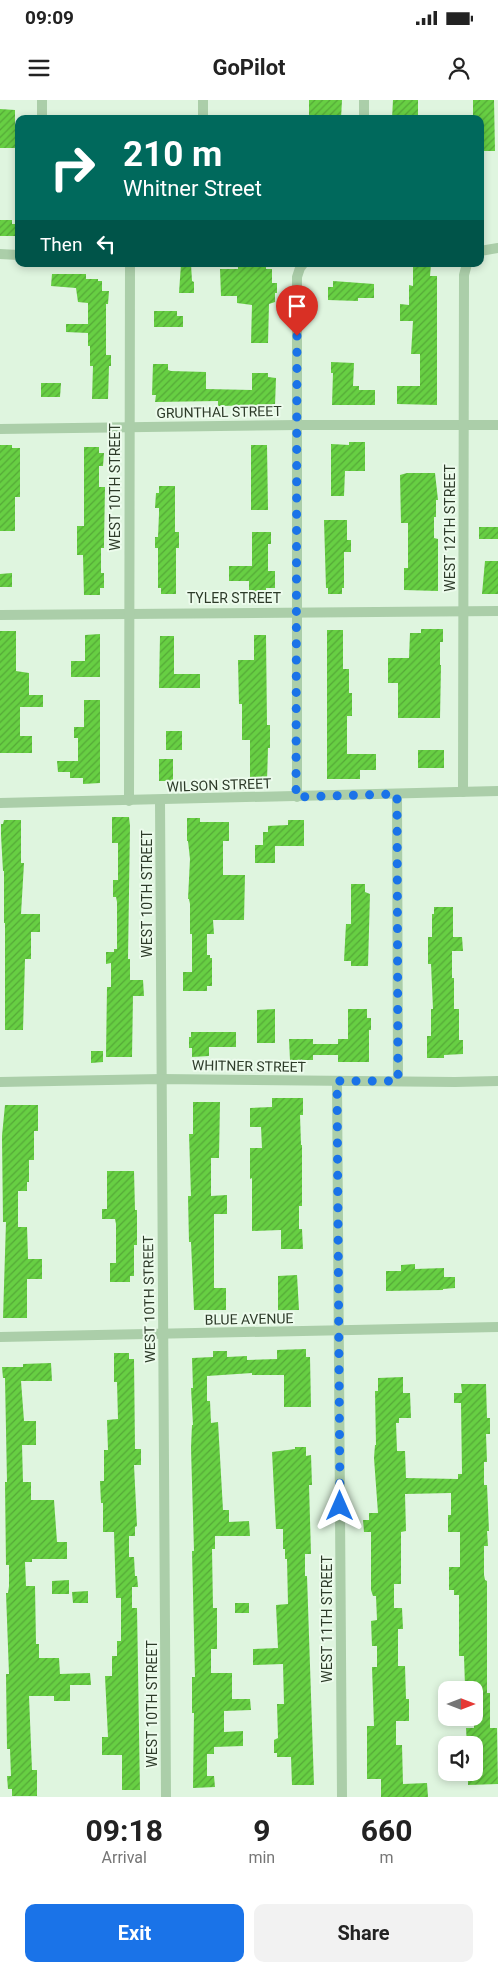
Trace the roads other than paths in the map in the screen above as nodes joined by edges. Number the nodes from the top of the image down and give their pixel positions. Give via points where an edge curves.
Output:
1 (42, 100) edge
2 (203, 100) edge
3 (364, 100) edge
4 (42, 115) edge
5 (203, 115) edge
6 (364, 115) edge
7 (498, 248) edge
8 (484, 250) edge
9 (0, 254) edge
10 (15, 255) edge
11 (130, 267) edge
12 (302, 267) edge
13 (466, 267) edge
14 (298, 425) junction
15 (464, 425) junction
16 (498, 425) edge
17 (129, 427) junction
18 (0, 429) edge
19 (464, 611) junction
20 (498, 611) edge
21 (297, 612) junction
22 (129, 613) junction
23 (0, 614) edge
24 (498, 791) edge
25 (464, 792) junction
26 (397, 794) junction
27 (296, 797) junction
28 (160, 800) junction
29 (129, 801) junction
30 (0, 803) edge
31 (161, 1079) junction
32 (337, 1081) junction
33 (398, 1081) junction
34 (498, 1081) edge
35 (0, 1082) edge
36 (498, 1327) edge
37 (339, 1331) junction
38 (163, 1334) junction
39 (0, 1337) edge
40 (166, 1797) edge
41 (342, 1797) edge

1 - 4 street
2 - 5 street
3 - 6 street
7 - 8 street
9 - 10 street
11 - 17 street, WEST 10TH STREET
12 - 14 street via 297,277
13 - 15 street, WEST 12TH STREET
14 - 15 street, GRUNTHAL STREET
14 - 17 street, GRUNTHAL STREET
14 - 21 street
15 - 16 street, GRUNTHAL STREET
15 - 19 street, WEST 12TH STREET
17 - 18 street, GRUNTHAL STREET
17 - 22 street, WEST 10TH STREET
19 - 20 street, TYLER STREET
19 - 21 street, TYLER STREET
19 - 25 street, WEST 12TH STREET
21 - 22 street, TYLER STREET
21 - 27 street
22 - 23 street, TYLER STREET
22 - 29 street, WEST 10TH STREET
24 - 25 street, WILSON STREET
25 - 26 street, WILSON STREET
26 - 27 street, WILSON STREET
26 - 33 street
27 - 28 street, WILSON STREET
28 - 29 street, WILSON STREET
28 - 31 street, WEST 10TH STREET
29 - 30 street, WILSON STREET
31 - 32 street, WHITNER STREET
31 - 35 street, WHITNER STREET
31 - 38 street, WEST 10TH STREET
32 - 33 street, WHITNER STREET
32 - 37 street, WEST 11TH STREET
33 - 34 street, WHITNER STREET
36 - 37 street, BLUE AVENUE
37 - 38 street, BLUE AVENUE
37 - 41 street, WEST 11TH STREET
38 - 39 street, BLUE AVENUE
38 - 40 street, WEST 10TH STREET

